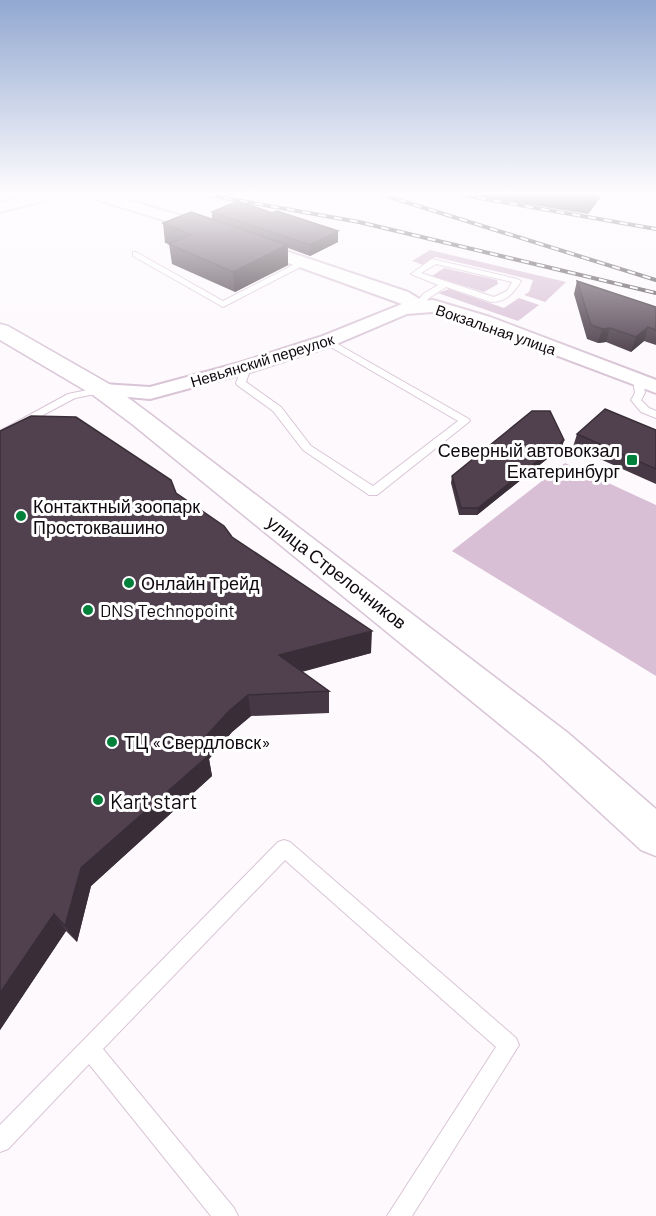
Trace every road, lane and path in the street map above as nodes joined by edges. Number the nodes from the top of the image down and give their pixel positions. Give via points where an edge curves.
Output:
1 (272, 252) edge
2 (136, 254) dead end
3 (304, 263) junction
4 (445, 284) junction
5 (418, 306) junction
6 (0, 331) edge
7 (327, 341) junction
8 (246, 368) junction
9 (647, 384) edge
10 (102, 390) junction
11 (656, 415) edge
12 (0, 435) edge
13 (656, 836) edge
14 (89, 1048) junction
15 (0, 1140) edge
16 (226, 1216) edge
17 (399, 1216) edge

1 - 3 street, Вокзальная улица
2 - 3 lane via 223,304
3 - 5 street, Вокзальная улица via 402,296
4 - 4 lane via 494,300 510,293 517,281 435,261 415,274
4 - 5 lane
5 - 7 street, Невьянский переулок
5 - 9 street, Вокзальная улица via 451,310
6 - 10 main road, улица Стрелочников
7 - 8 street, Невьянский переулок
7 - 8 lane via 465,421 373,492 307,448 277,410 241,383
8 - 10 street, Невьянский переулок via 150,393
9 - 11 lane via 636,400
10 - 12 lane via 72,396
10 - 13 main road, улица Стрелочников via 555,745
14 - 15 lane
14 - 16 lane
14 - 17 lane via 284,848 509,1045

